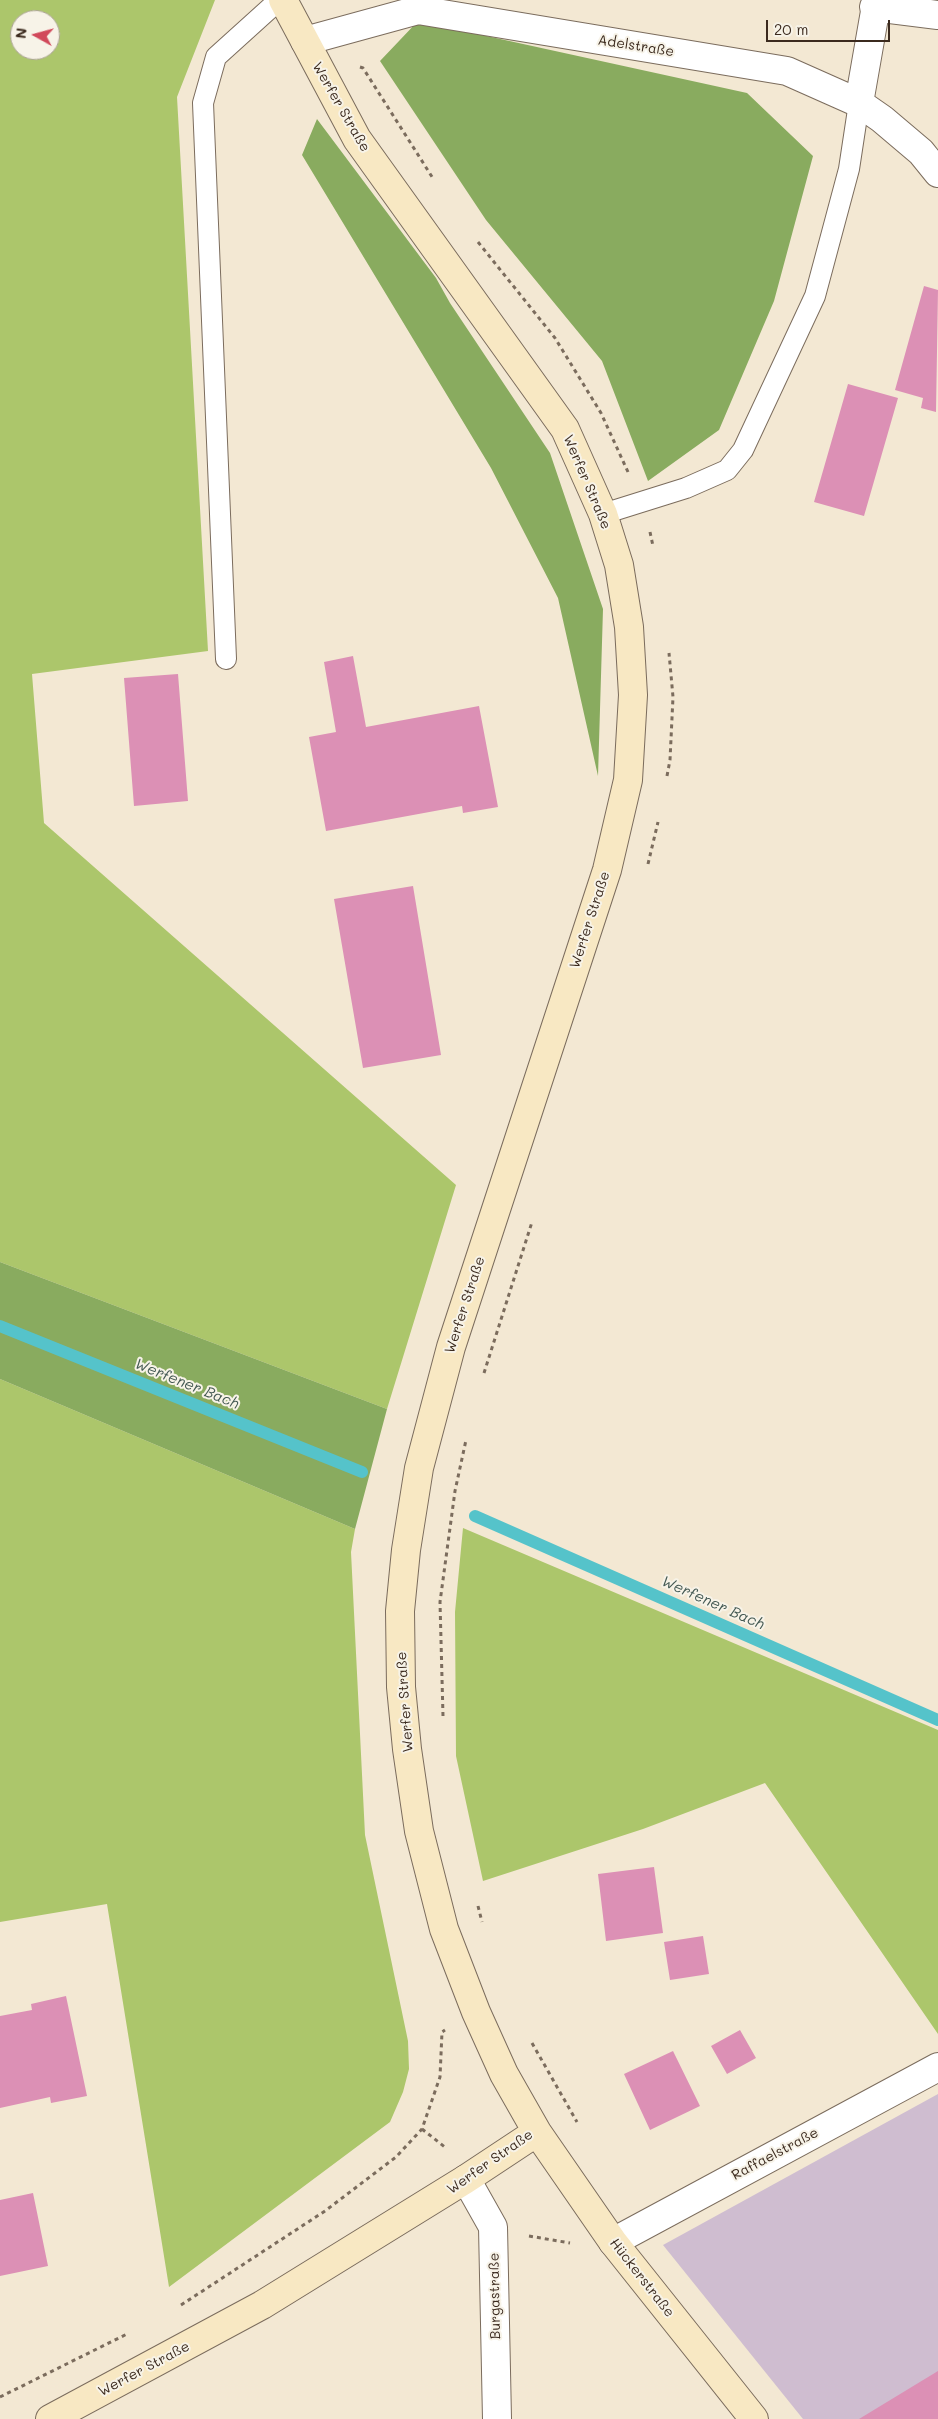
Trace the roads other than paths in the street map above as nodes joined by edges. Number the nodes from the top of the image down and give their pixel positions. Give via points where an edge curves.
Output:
1 (279, 0) edge
2 (283, 0) edge
3 (875, 4) edge
4 (938, 14) edge
5 (304, 41) junction
6 (860, 104) junction
7 (938, 173) edge
8 (603, 514) junction
9 (226, 659) dead end
10 (938, 2067) edge
11 (537, 2132) junction
12 (472, 2176) junction
13 (613, 2242) junction
14 (50, 2419) edge
15 (497, 2419) edge
16 (754, 2419) edge

1 - 9 lane via 216,57 203,103
2 - 5 street, Werfer Straße
3 - 4 street
3 - 6 street
5 - 6 street, Adelstraße via 418,10 787,71
5 - 8 street, Werfer Straße via 356,139 565,428
6 - 7 street, Adelstraße via 921,152
6 - 8 lane via 849,169 815,296 743,450 727,470 686,488
8 - 11 street, Werfer Straße via 619,565 629,627 633,695 628,780 607,870 451,1347 419,1468 400,1611 407,1749 418,1831 444,1929 476,2012 504,2074
10 - 13 street, Raffaelstraße
11 - 12 street, Werfer Straße
11 - 13 street, Hückerstraße
12 - 14 street, Werfer Straße via 262,2305
12 - 15 street, Burgastraße via 493,2227
13 - 16 street, Hückerstraße

